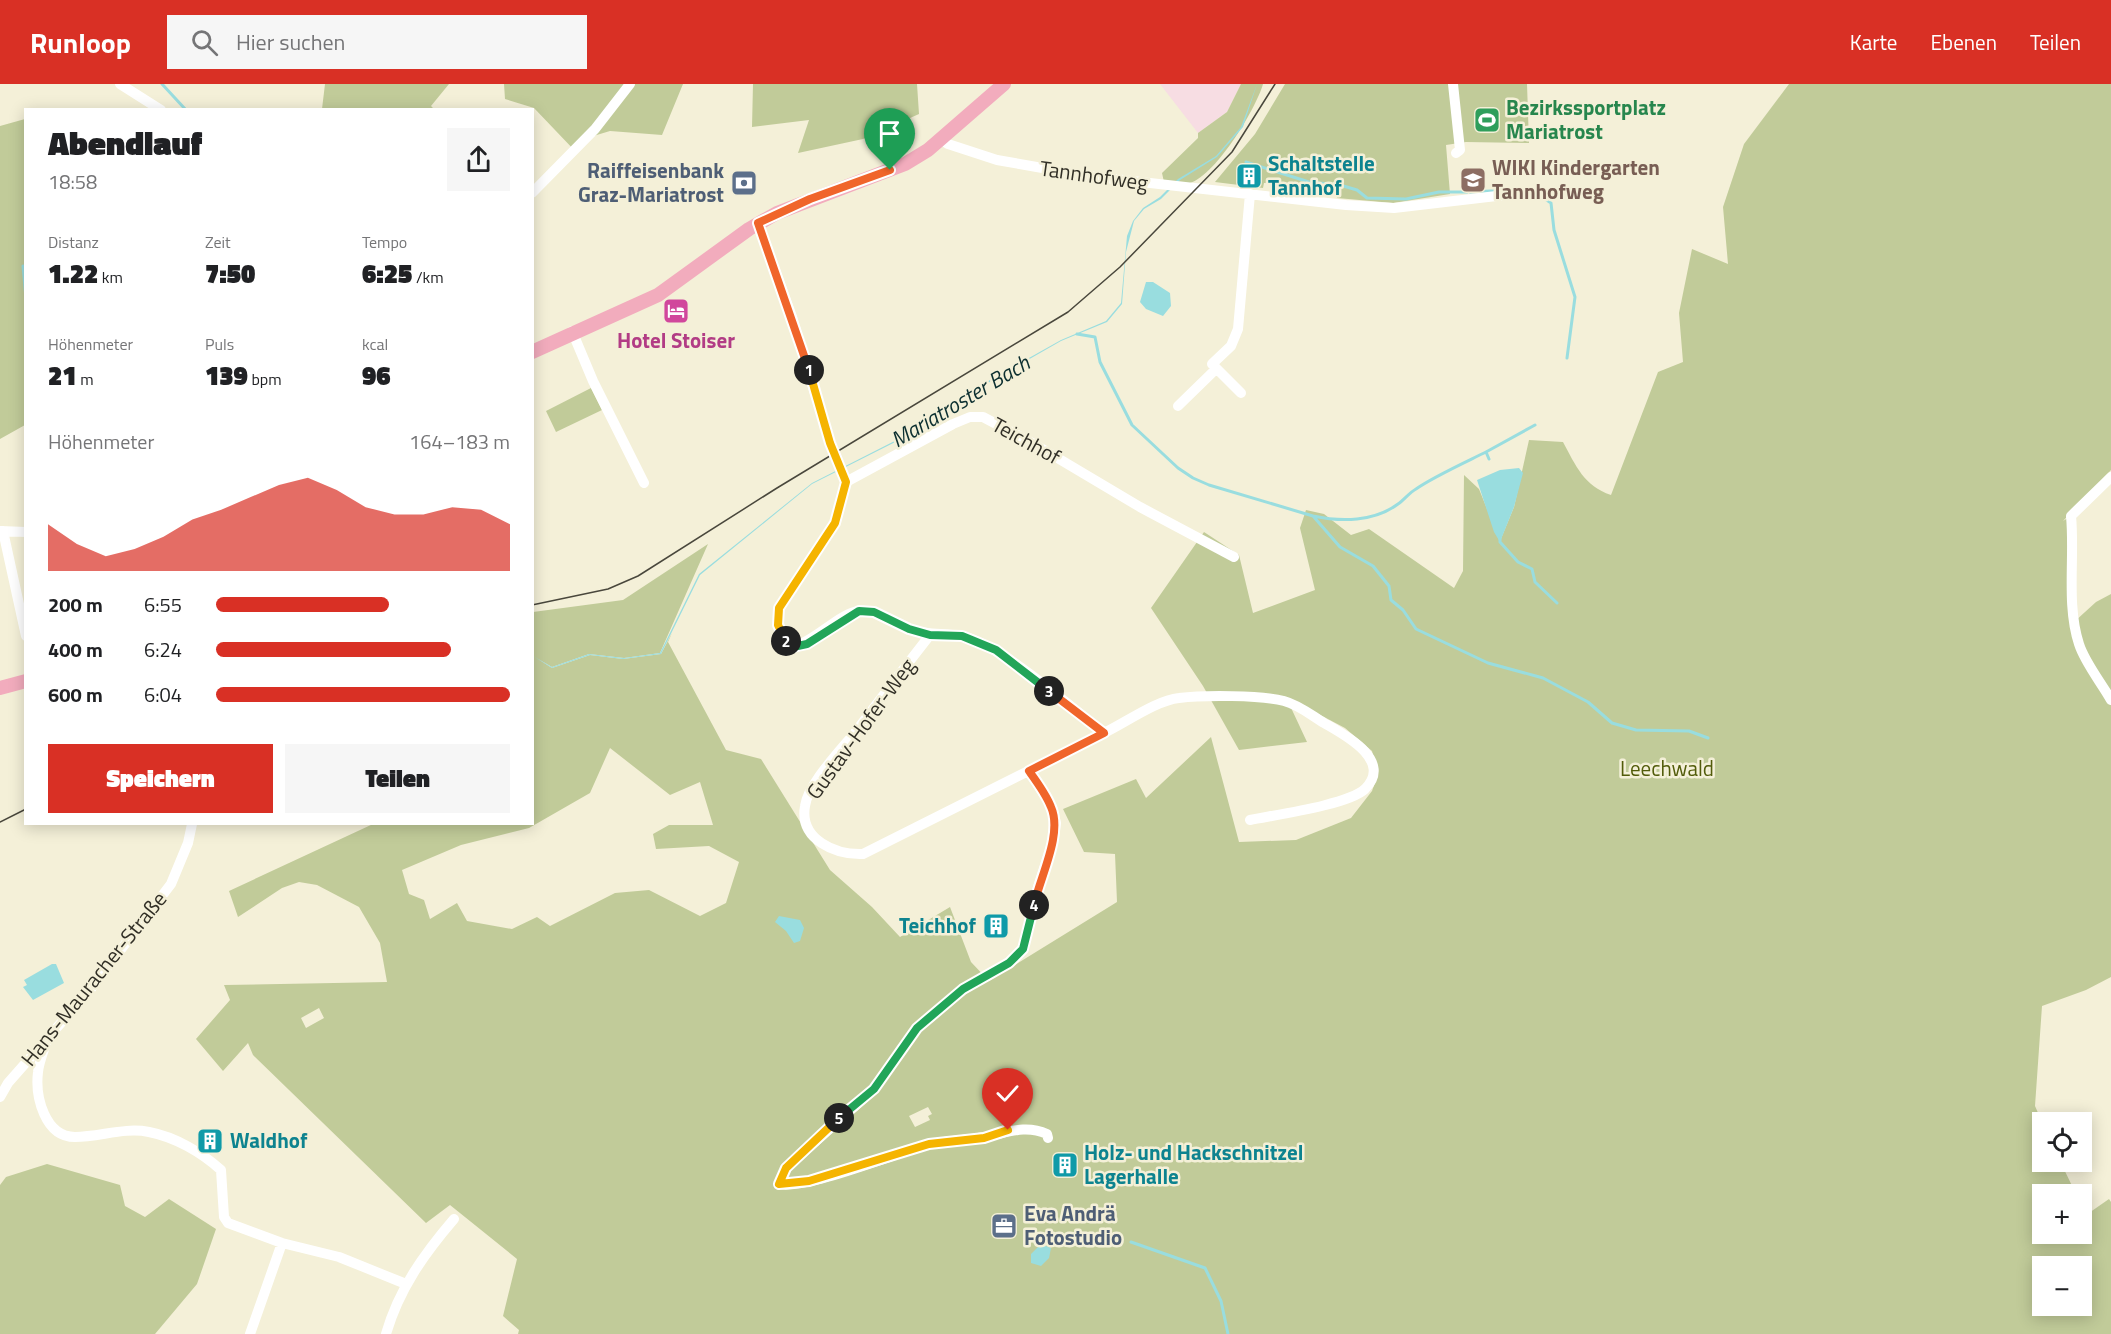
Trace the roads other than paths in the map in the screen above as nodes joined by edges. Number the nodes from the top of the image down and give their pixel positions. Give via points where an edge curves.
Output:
1 (120, 84) edge
2 (630, 84) edge
3 (1004, 84) edge
4 (1453, 84) edge
5 (158, 108) edge
6 (942, 140) junction
7 (1456, 153) dead end
8 (534, 192) edge
9 (1250, 194) junction
10 (1505, 195) dead end
11 (758, 223) junction
12 (572, 332) junction
13 (534, 351) edge
14 (1216, 364) junction
15 (1241, 393) dead end
16 (1178, 406) dead end
17 (2111, 477) edge
18 (844, 478) junction
19 (644, 483) dead end
20 (2, 531) edge
21 (24, 532) edge
22 (1234, 557) dead end
23 (24, 627) edge
24 (930, 635) junction
25 (24, 682) edge
26 (0, 688) edge
27 (2111, 700) edge
28 (1104, 733) junction
29 (1029, 771) junction
30 (1250, 820) dead end
31 (192, 825) edge
32 (48, 1037) junction
33 (0, 1097) edge
34 (1048, 1138) dead end
35 (454, 1219) dead end
36 (282, 1243) junction
37 (406, 1284) junction
38 (250, 1334) edge
39 (386, 1334) edge

1 - 5 street
2 - 8 street via 595,129
3 - 6 main road
4 - 7 street via 1460,150
6 - 9 street, Tannhofweg via 997,159 1088,176
6 - 11 main road via 905,164
9 - 10 street, Tannhofweg via 1394,208
9 - 14 street via 1238,329 1231,346
11 - 12 main road via 658,295
11 - 18 street
12 - 13 main road
12 - 19 street
14 - 15 street
14 - 16 street
17 - 27 street via 2071,516 2073,622 2079,647
18 - 22 street, Teichhof via 953,424 983,417
18 - 24 street via 835,523 779,608 781,636 793,647 807,644 859,611 874,612
20 - 21 street
20 - 23 street
24 - 28 street via 962,636 996,650
24 - 29 street, Gustav-Hofer-Weg via 812,789 805,805 806,822 815,839 836,852 863,854
25 - 26 main road
28 - 29 street
28 - 30 street via 1176,698 1263,699 1301,708 1363,747 1372,774 1365,789 1338,801
29 - 34 street via 1052,807 1056,823 1023,949 1009,963 963,989 917,1028 874,1089 786,1168 779,1184 809,1181 929,1144 984,1138 1008,1130 1039,1130
31 - 32 street, Hans-Mauracher-Straße via 171,884 90,990
32 - 33 street, Hans-Mauracher-Straße
32 - 36 street via 38,1073 39,1096 46,1118 56,1132 73,1137 147,1132 173,1139 221,1170 224,1217 228,1223
35 - 37 street
36 - 37 street via 339,1257
36 - 38 street
37 - 39 street

